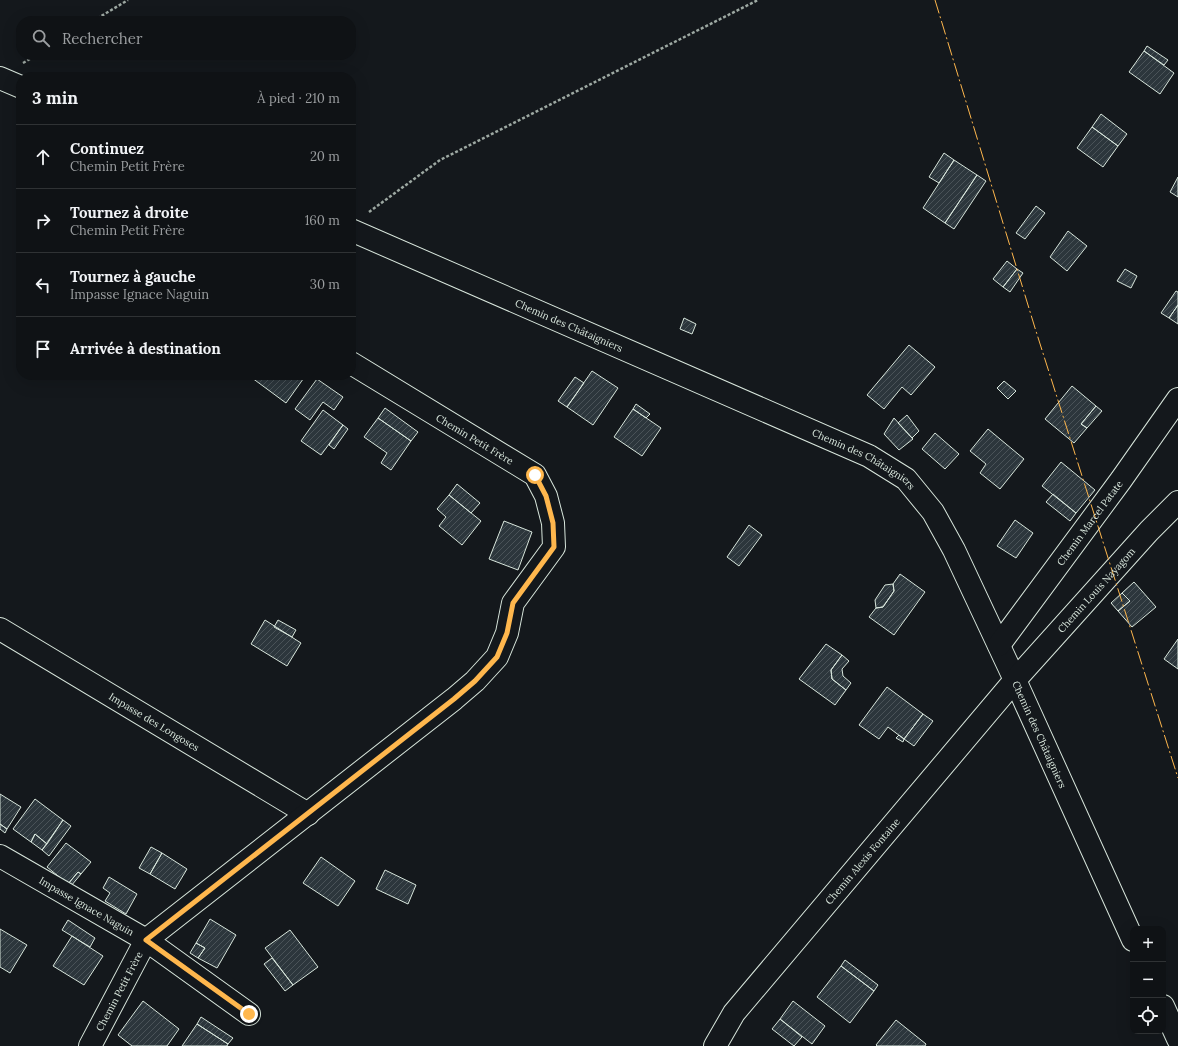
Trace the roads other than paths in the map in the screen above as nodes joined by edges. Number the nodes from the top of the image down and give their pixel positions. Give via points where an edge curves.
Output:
1 (0, 78) edge
2 (16, 85) edge
3 (357, 223) edge
4 (356, 366) edge
5 (1178, 399) edge
6 (1178, 502) edge
7 (0, 629) edge
8 (999, 645) junction
9 (1015, 680) junction
10 (308, 814) junction
11 (0, 856) edge
12 (1130, 933) edge
13 (146, 940) junction
14 (1166, 1013) edge
15 (249, 1014) dead end
16 (1178, 1039) edge
17 (90, 1046) edge
18 (715, 1046) edge

1 - 2 street
3 - 8 street, Chemin des Châtaigniers via 869,456 906,479 933,512
4 - 10 street, Chemin Petit Frère via 535,475 546,496 553,523 554,547 513,603 507,633 497,657 475,681
5 - 8 street, Chemin Marcel Patate
6 - 9 street, Chemin Louis Nayagom
7 - 10 street, Impasse des Longoses
8 - 9 street, Chemin des Châtaigniers
9 - 12 street, Chemin des Châtaigniers
9 - 18 street, Chemin Alexis Fontaine via 734,1012
10 - 13 street, Chemin Petit Frère
11 - 13 street, Impasse Ignace Naguin
13 - 15 street, Impasse Ignace Naguin
13 - 17 street, Chemin Petit Frère
14 - 16 street

